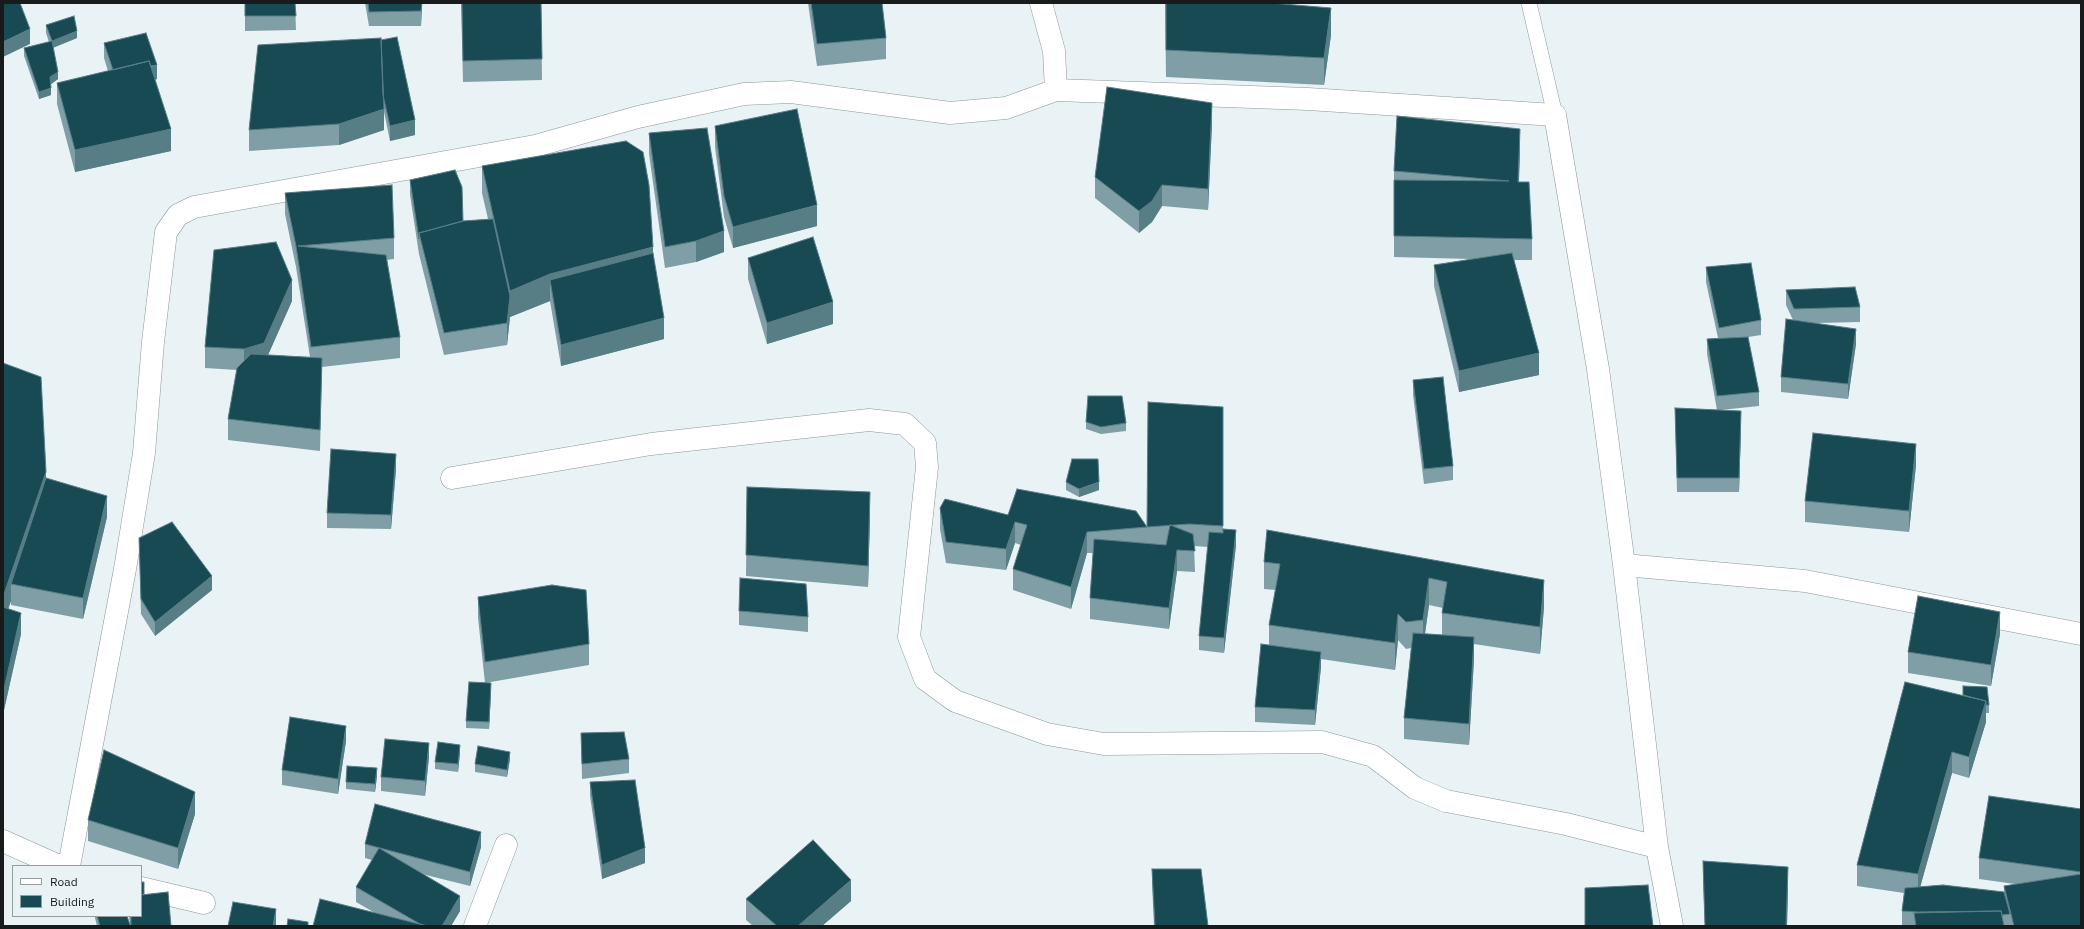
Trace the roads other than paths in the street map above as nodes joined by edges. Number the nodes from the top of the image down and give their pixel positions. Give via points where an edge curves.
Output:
1 (1041, 3) edge
2 (1529, 3) edge
3 (1056, 90) junction
4 (1555, 115) junction
5 (452, 478) dead end
6 (1624, 566) junction
7 (2081, 634) edge
8 (3, 841) edge
9 (506, 845) dead end
10 (1657, 847) junction
11 (57, 865) edge
12 (69, 865) edge
13 (142, 888) edge
14 (204, 903) dead end
15 (475, 926) edge
16 (1672, 926) edge

1 - 3 street via 1054,51
2 - 4 lane
3 - 4 street via 1308,99
3 - 12 street via 1006,108 950,113 791,92 744,94 638,117 534,146 194,207 178,216 166,232 153,342 144,453 124,577
4 - 6 street via 1598,369
5 - 10 street via 652,444 869,420 905,424 924,443 927,467 909,637 926,679 955,701 1047,734 1104,744 1322,742 1373,756 1415,788 1446,801 1566,824
6 - 7 street via 1805,581
6 - 10 street
8 - 11 street
9 - 15 street
10 - 16 street
13 - 14 street

